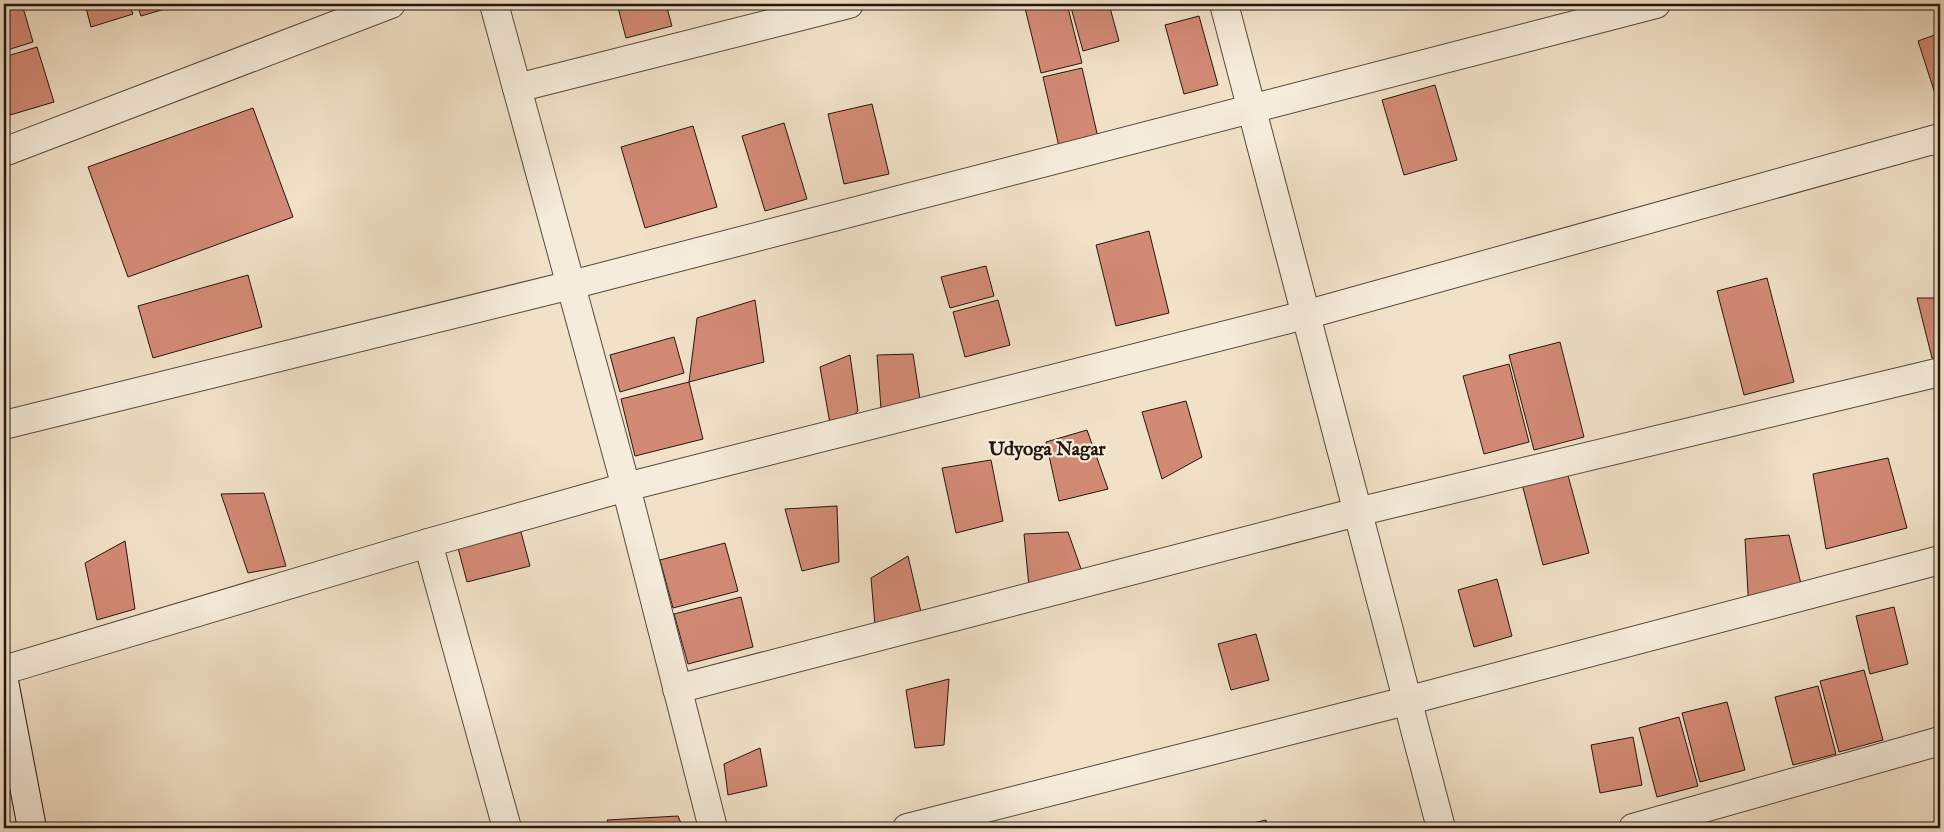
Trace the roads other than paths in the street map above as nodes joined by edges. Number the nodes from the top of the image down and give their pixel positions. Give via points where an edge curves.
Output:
1 (391, 4) edge
2 (494, 4) edge
3 (849, 4) edge
4 (1656, 4) edge
5 (1228, 6) edge
6 (517, 88) junction
7 (1251, 109) junction
8 (1939, 140) edge
9 (4, 152) edge
10 (571, 285) junction
11 (1305, 315) junction
12 (1940, 372) edge
13 (4, 425) edge
14 (626, 487) junction
15 (1357, 512) junction
16 (428, 543) junction
17 (1940, 560) edge
18 (4, 670) edge
19 (4, 681) edge
20 (677, 689) junction
21 (1406, 701) junction
22 (1940, 741) edge
23 (32, 828) edge
24 (507, 828) edge
25 (713, 828) edge
26 (907, 828) edge
27 (1441, 828) edge
28 (1633, 828) edge

1 - 9 street
2 - 6 street
3 - 6 street
4 - 7 street
5 - 7 street
6 - 10 street
7 - 10 street
7 - 11 street
8 - 11 street
10 - 13 street
10 - 14 street
11 - 14 street
11 - 15 street
12 - 15 street
14 - 16 street
14 - 20 street
15 - 20 street
15 - 21 street
16 - 18 street
16 - 24 street
17 - 21 street
19 - 23 street
20 - 25 street
21 - 26 street
21 - 27 street
22 - 28 street

